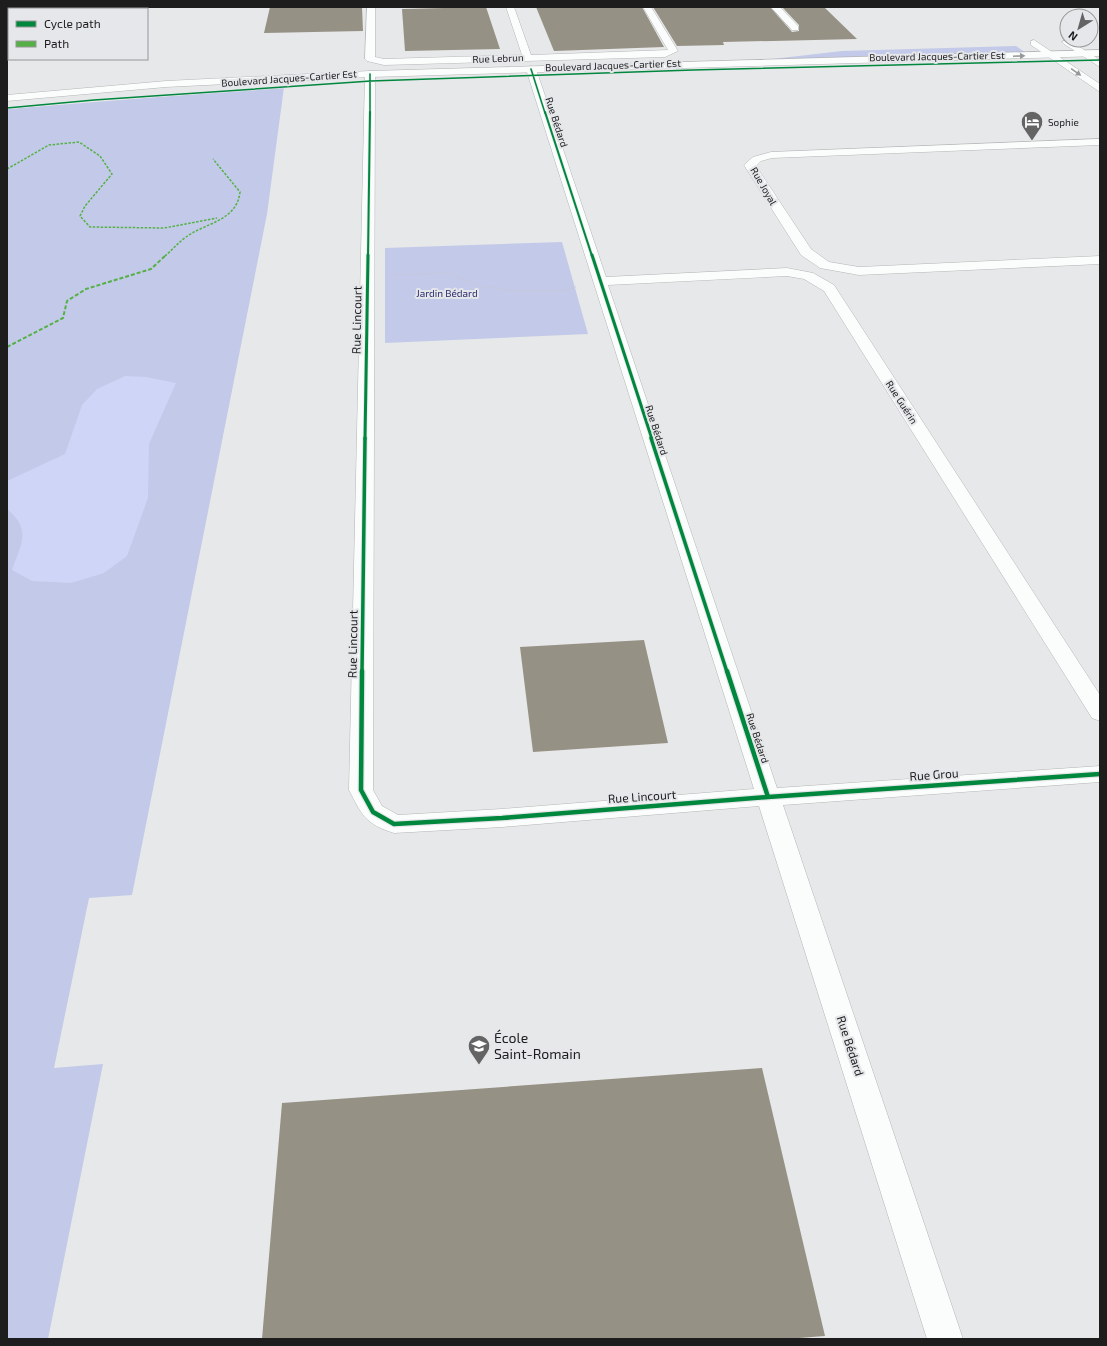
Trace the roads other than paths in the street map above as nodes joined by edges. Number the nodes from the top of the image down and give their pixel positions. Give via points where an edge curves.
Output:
1 (371, 7) edge
2 (510, 7) edge
3 (647, 7) edge
4 (775, 7) edge
5 (795, 28) dead end
6 (1059, 42) edge
7 (1072, 48) edge
8 (816, 52) dead end
9 (1100, 53) edge
10 (1084, 54) junction
11 (1052, 55) junction
12 (529, 63) junction
13 (1100, 64) edge
14 (696, 65) junction
15 (370, 66) junction
16 (1100, 89) edge
17 (7, 98) edge
18 (1100, 142) edge
19 (1100, 260) edge
20 (600, 281) junction
21 (1100, 712) edge
22 (1100, 774) edge
23 (768, 796) junction
24 (945, 1339) edge

1 - 15 street, Rue Lincourt
2 - 12 street, Rue Bédard
3 - 12 street, Rue Lebrun via 673,51 665,54
4 - 5 street
6 - 11 street via 1030,43
7 - 10 street
8 - 14 street, Boulevard Jacques-Cartier Est
9 - 10 street, Boulevard Jacques-Cartier Est
10 - 11 street, Boulevard Jacques-Cartier Est
10 - 13 street
14 -> 11 street, Boulevard Jacques-Cartier Est
11 -> 16 street
12 - 14 street, Boulevard Jacques-Cartier Est
12 - 15 street, Boulevard Jacques-Cartier Est
12 - 15 street, Rue Lebrun via 384,62
12 - 20 street, Rue Bédard
15 - 17 street, Boulevard Jacques-Cartier Est
15 - 23 street, Rue Lincourt via 361,790 373,812 394,824 502,818
18 - 19 street, Rue Joyal via 770,155 757,159 750,165 806,252 825,265 859,271
20 - 21 street, Rue Guérin via 787,272 808,276 829,288
20 - 23 street, Rue Bédard
22 - 23 street, Rue Grou
23 - 24 street, Rue Bédard

